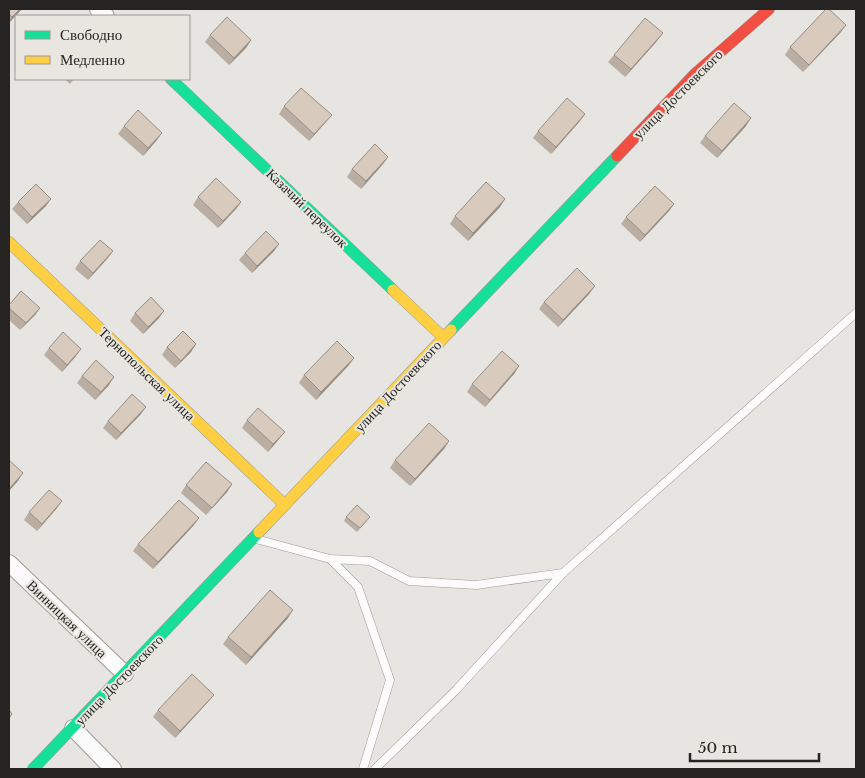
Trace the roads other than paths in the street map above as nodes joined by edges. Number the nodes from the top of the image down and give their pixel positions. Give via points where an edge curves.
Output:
1 (758, 12) edge
2 (172, 80) edge
3 (9, 242) edge
4 (856, 314) edge
5 (443, 337) junction
6 (285, 506) junction
7 (254, 539) junction
8 (330, 559) junction
9 (9, 563) edge
10 (563, 573) junction
11 (125, 674) junction
12 (73, 728) junction
13 (33, 769) edge
14 (113, 769) edge
15 (363, 769) edge
16 (375, 769) edge

1 - 5 street, улица Достоевского
2 - 5 street, Казачий переулок
3 - 6 street, Тернопольская улица
4 - 10 lane
5 - 6 street, улица Достоевского
6 - 7 street, улица Достоевского
7 - 8 lane
7 - 11 street, улица Достоевского
8 - 10 lane via 370,561 409,581 476,585
8 - 15 lane via 358,587 390,680
9 - 11 street, Винницкая улица
10 - 16 lane via 456,690
11 - 12 street, улица Достоевского
12 - 13 street, улица Достоевского
12 - 14 street

